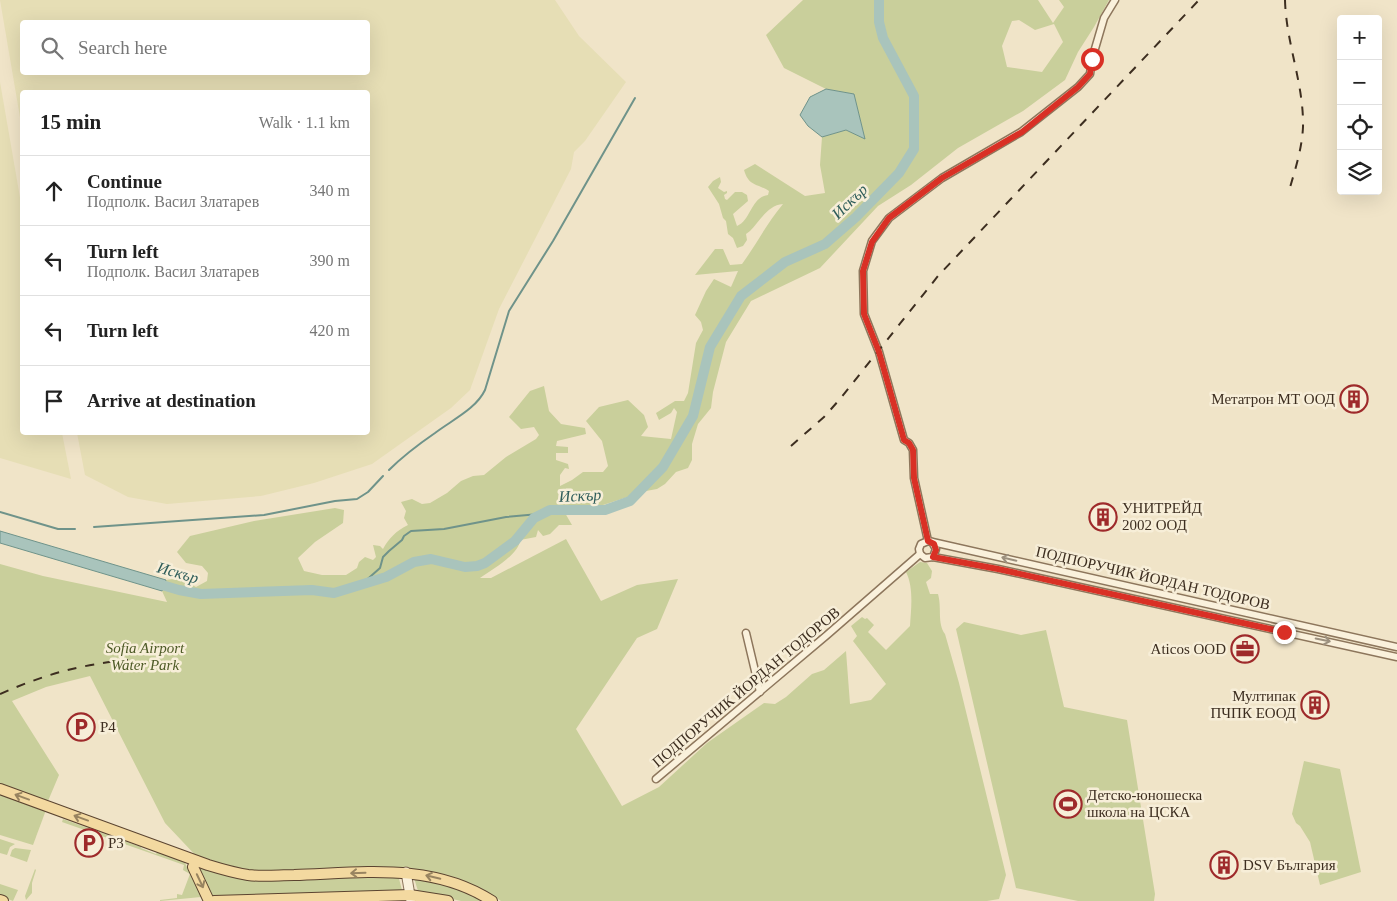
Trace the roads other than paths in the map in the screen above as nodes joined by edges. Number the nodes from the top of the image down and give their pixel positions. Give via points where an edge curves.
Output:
1 (1115, 0) edge
2 (930, 542) junction
3 (920, 554) junction
4 (933, 557) junction
5 (746, 633) dead end
6 (1397, 647) edge
7 (1397, 657) edge
8 (760, 692) junction
9 (656, 779) dead end
10 (0, 789) edge
11 (196, 861) junction
12 (406, 872) junction
13 (411, 898) edge
14 (209, 901) edge
15 (214, 901) edge
16 (448, 901) edge
17 (492, 901) edge

1 - 2 street via 1104,18 1090,74 1078,87 1022,132 942,178 889,218 872,242 863,271 864,314 879,352 904,440 913,450 914,478
2 - 3 street via 921,544
2 - 4 street via 936,550
6 -> 2 street, ПОДПОРУЧИК ЙОРДАН ТОДОРОВ
3 - 4 street via 925,558
3 - 8 street, ПОДПОРУЧИК ЙОРДАН ТОДОРОВ
4 -> 7 street, ПОДПОРУЧИК ЙОРДАН ТОДОРОВ
5 - 8 street
8 - 9 street, ПОДПОРУЧИК ЙОРДАН ТОДОРОВ
11 -> 10 main road
12 -> 11 main road via 256,875
11 -> 14 main road via 193,867
12 - 13 street
17 -> 12 main road via 458,884
13 - 15 main road
13 - 16 main road

